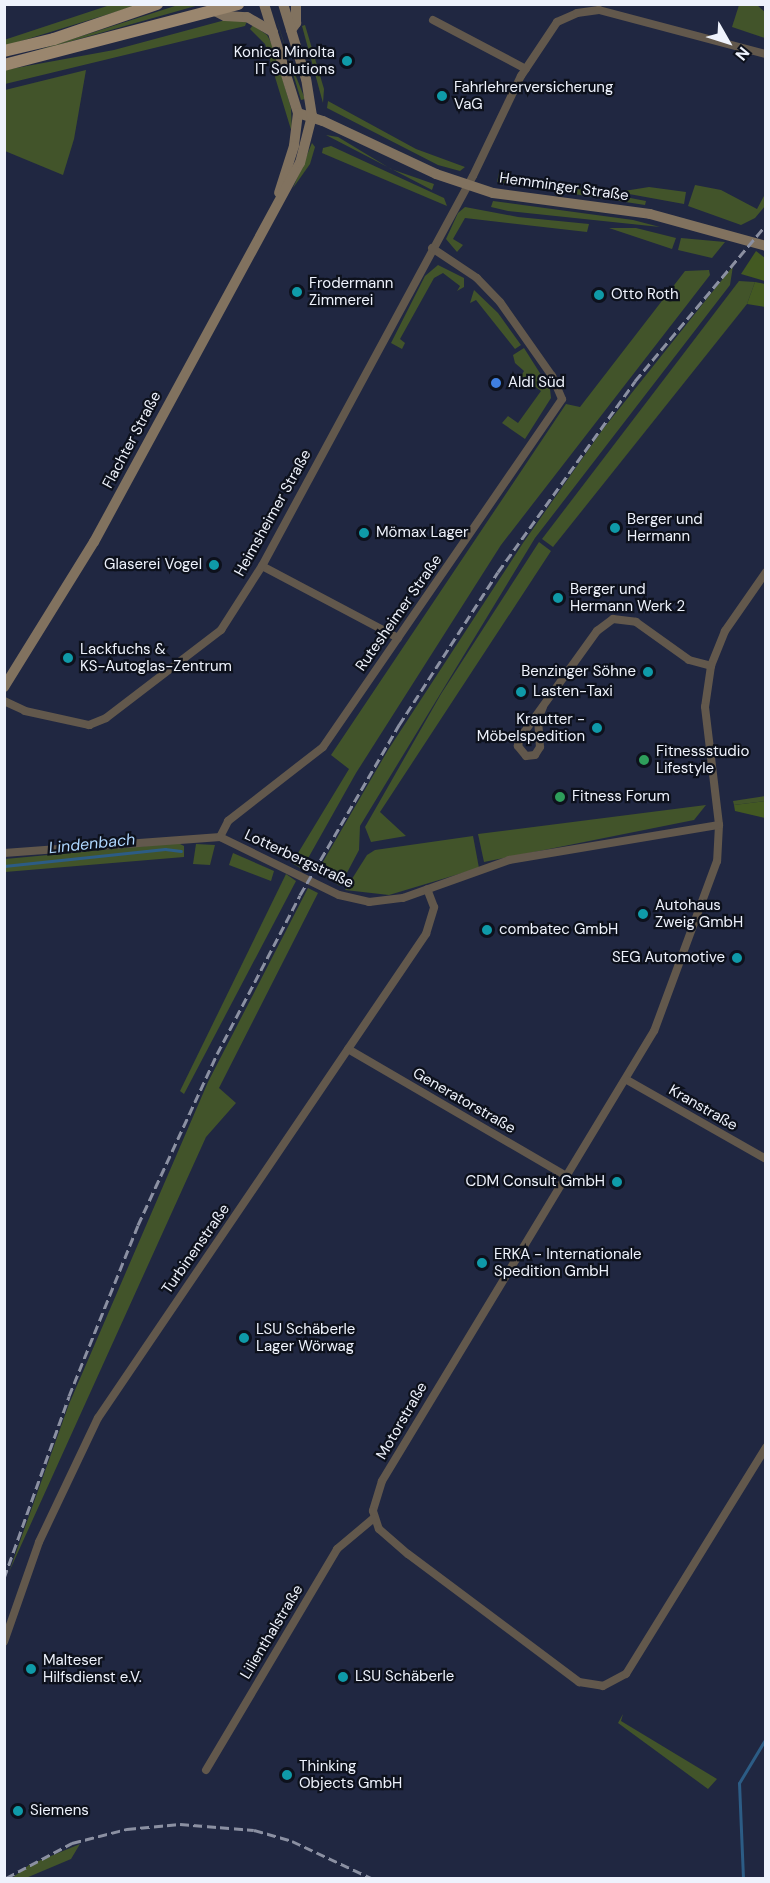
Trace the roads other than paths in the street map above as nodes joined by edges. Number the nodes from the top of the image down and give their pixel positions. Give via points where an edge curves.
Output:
1 (157, 4) edge
2 (238, 4) edge
3 (264, 4) edge
4 (283, 4) edge
5 (296, 4) edge
6 (215, 11) junction
7 (433, 20) dead end
8 (291, 30) junction
9 (273, 32) junction
10 (4, 51) edge
11 (765, 54) edge
12 (4, 65) edge
13 (526, 69) junction
14 (298, 113) junction
15 (312, 116) junction
16 (467, 185) junction
17 (276, 202) junction
18 (765, 246) edge
19 (432, 248) junction
20 (262, 566) junction
21 (765, 572) edge
22 (398, 638) junction
23 (711, 666) junction
24 (4, 687) edge
25 (4, 701) edge
26 (543, 706) junction
27 (719, 825) junction
28 (220, 837) junction
29 (4, 854) edge
30 (427, 889) junction
31 (348, 1049) junction
32 (627, 1080) junction
33 (765, 1159) edge
34 (566, 1176) junction
35 (765, 1447) edge
36 (374, 1518) junction
37 (4, 1642) edge
38 (206, 1770) dead end

1 - 10 main road via 54,39
2 - 6 main road
3 - 9 main road, Flachter Straße
4 - 8 main road, Flachter Straße
5 - 8 main road via 296,23
6 - 9 main road via 225,16 247,17
6 - 12 main road
7 - 13 street
8 - 15 main road, Flachter Straße
9 - 14 main road, Flachter Straße
11 - 13 street, Heimsheimer Straße via 599,10 577,12 557,22
13 - 16 street, Heimsheimer Straße
14 - 15 main road, Hemminger Straße
14 - 17 main road, Flachter Straße via 294,146
15 - 16 main road, Hemminger Straße
15 - 17 main road, Flachter Straße via 300,163
16 - 18 main road, Hemminger Straße via 522,199 650,214
16 - 19 street, Heimsheimer Straße
17 - 24 main road, Flachter Straße via 94,542
19 - 20 street, Heimsheimer Straße
19 - 22 street, Rutesheimer Straße via 477,278 500,303 552,376 562,399
20 - 22 street
20 - 25 street, Heimsheimer Straße via 209,642 101,721 77,725
21 - 23 street, Motorstraße via 724,632
22 - 28 street, Rutesheimer Straße via 323,747 235,815
23 - 26 street via 689,660 636,622 613,619 597,631
23 - 27 street, Motorstraße via 705,707
26 - 26 street via 518,742 519,750 526,756 535,754 540,747 538,720
27 - 30 street, Lotterbergstraße via 509,860
27 - 32 street, Motorstraße via 717,861 654,1031
28 - 29 street, Lotterbergstraße
28 - 30 street, Lotterbergstraße via 352,899 390,901
30 - 31 street, Turbinenstraße via 434,908 426,934
31 - 34 street, Generatorstraße
31 - 37 street, Turbinenstraße via 98,1418 39,1542
32 - 33 street, Kranstraße
32 - 34 street, Motorstraße
34 - 36 street, Motorstraße via 382,1481 374,1498
35 - 36 street via 626,1674 603,1686 579,1682 403,1550
36 - 38 street, Lilienthalstraße via 337,1549

